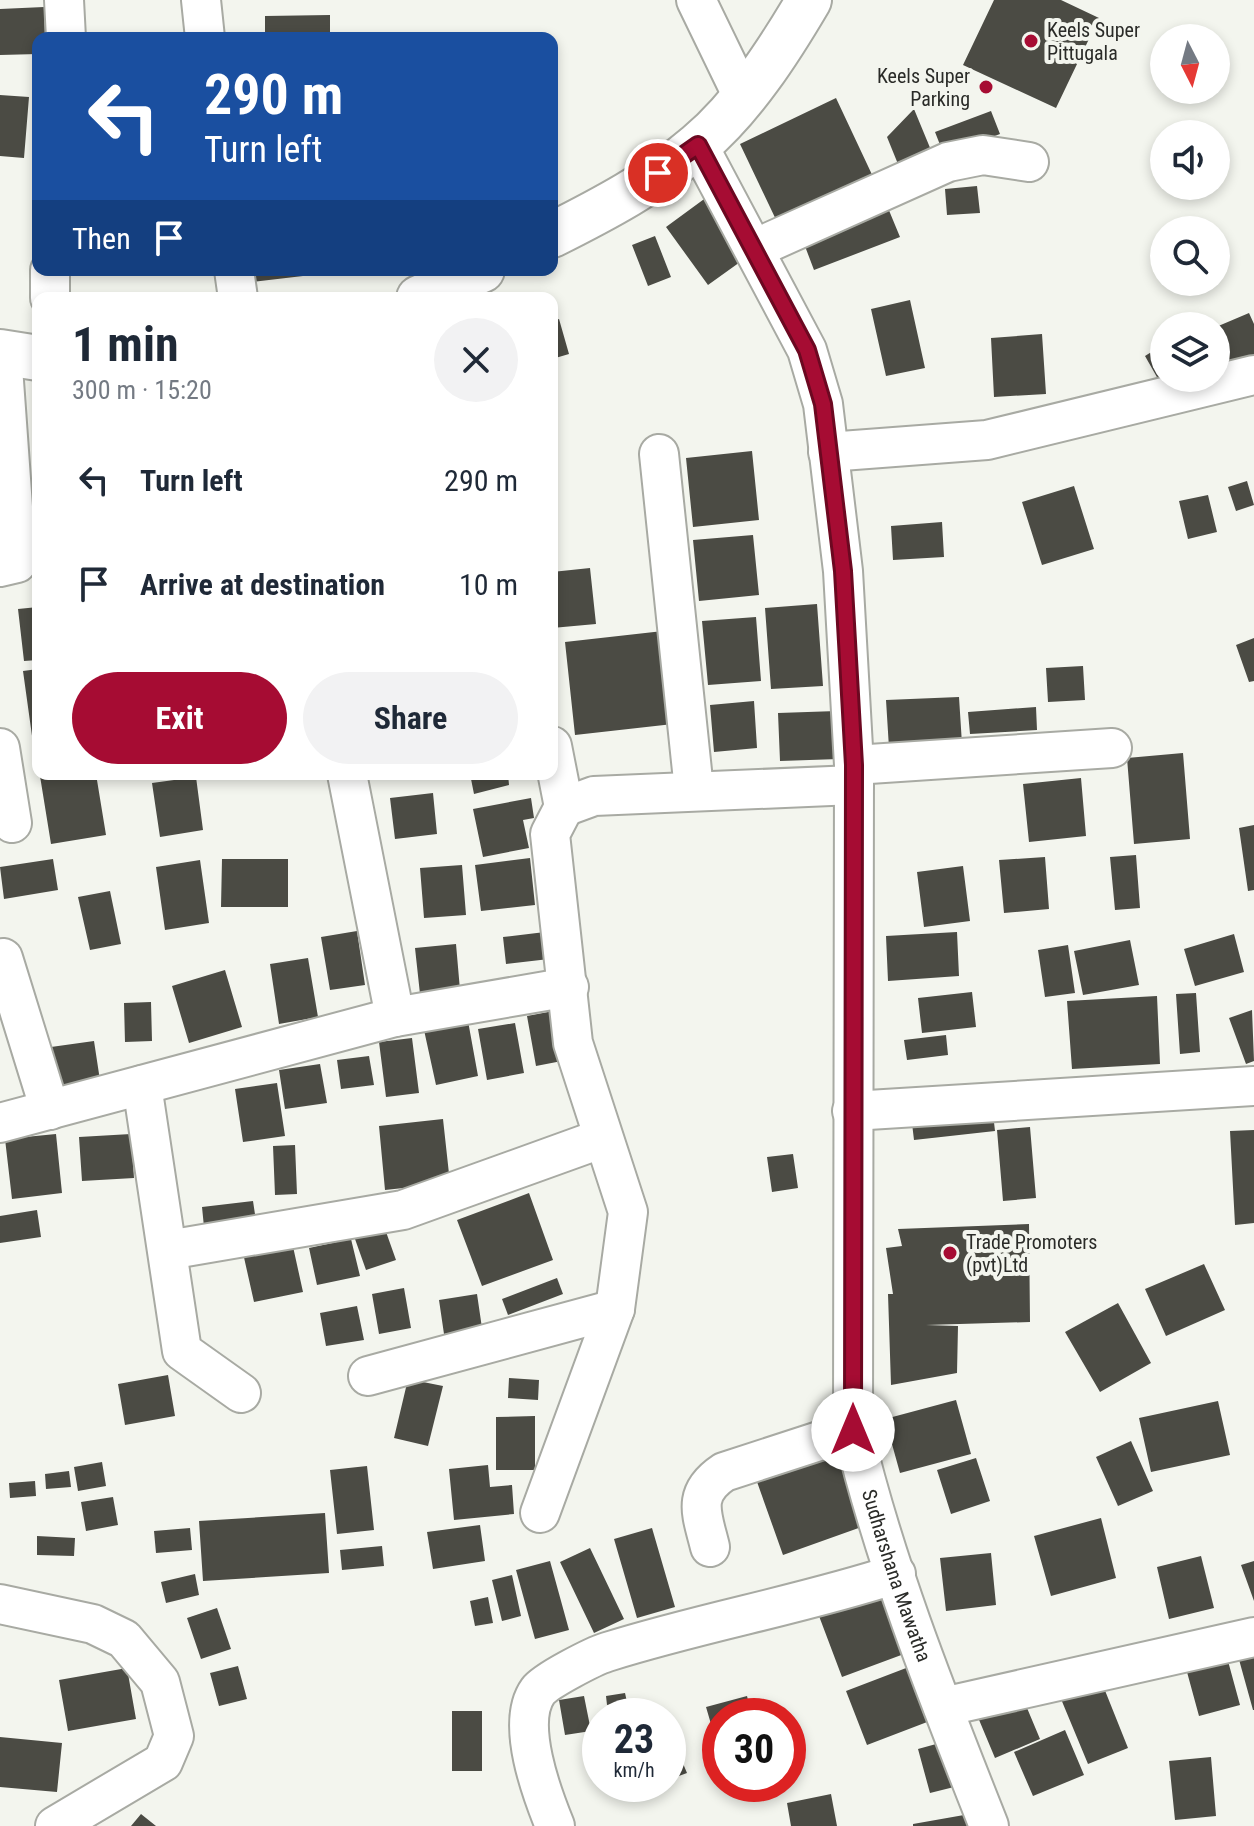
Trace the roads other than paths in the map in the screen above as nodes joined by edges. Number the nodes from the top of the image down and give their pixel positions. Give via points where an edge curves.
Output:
1 (64, 0) edge
2 (201, 0) edge
3 (696, 0) edge
4 (809, 0) edge
5 (66, 32) edge
6 (204, 32) edge
7 (743, 97) junction
8 (698, 145) junction
9 (1029, 162) dead end
10 (558, 232) edge
11 (754, 249) junction
12 (468, 276) edge
13 (432, 292) edge
14 (13, 354) edge
15 (1251, 385) edge
16 (828, 452) junction
17 (659, 454) dead end
18 (18, 567) edge
19 (0, 748) edge
20 (1112, 748) dead end
21 (854, 775) junction
22 (558, 776) edge
23 (348, 780) edge
24 (694, 790) junction
25 (564, 807) junction
26 (12, 823) dead end
27 (3, 958) dead end
28 (569, 987) junction
29 (395, 1017) junction
30 (142, 1085) junction
31 (1254, 1086) edge
32 (50, 1110) junction
33 (852, 1111) junction
34 (0, 1123) edge
35 (603, 1138) junction
36 (168, 1250) junction
37 (615, 1309) junction
38 (368, 1376) dead end
39 (241, 1393) dead end
40 (853, 1430) junction
41 (540, 1513) dead end
42 (710, 1547) dead end
43 (896, 1574) junction
44 (0, 1604) edge
45 (1254, 1637) edge
46 (943, 1707) junction
47 (55, 1826) edge
48 (555, 1826) edge
49 (989, 1826) edge

1 - 5 street
2 - 6 street
3 - 7 street
4 - 7 main road
7 - 8 main road
8 - 10 main road via 637,188
8 - 11 street, Sudharshana Mawatha
9 - 11 street via 983,155 948,162
11 - 16 street, Sudharshana Mawatha via 807,350 823,404
12 - 13 main road
14 - 18 street
15 - 16 street via 987,440
16 - 21 street, Sudharshana Mawatha via 843,571
17 - 24 street
19 - 26 street
20 - 21 street
21 - 24 street
21 - 33 street, Sudharshana Mawatha
22 - 25 street
23 - 29 street
24 - 25 street via 594,796
25 - 28 street via 550,834
27 - 32 street
28 - 29 street
28 - 35 street via 573,1043
29 - 30 street
30 - 32 street
30 - 36 street
31 - 33 street
32 - 34 street
33 - 40 street, Sudharshana Mawatha
35 - 36 street via 403,1210
35 - 37 street via 628,1212
36 - 39 street via 182,1351
37 - 38 street
37 - 41 street
40 - 42 street via 724,1472 708,1483 700,1506
40 - 43 street, Sudharshana Mawatha
43 - 46 street, Sudharshana Mawatha
43 - 48 street via 603,1653 539,1690 531,1708 533,1770
44 - 47 street via 93,1624 124,1639 160,1682 174,1736 163,1762
45 - 46 street
46 - 49 street, Sudharshana Mawatha

